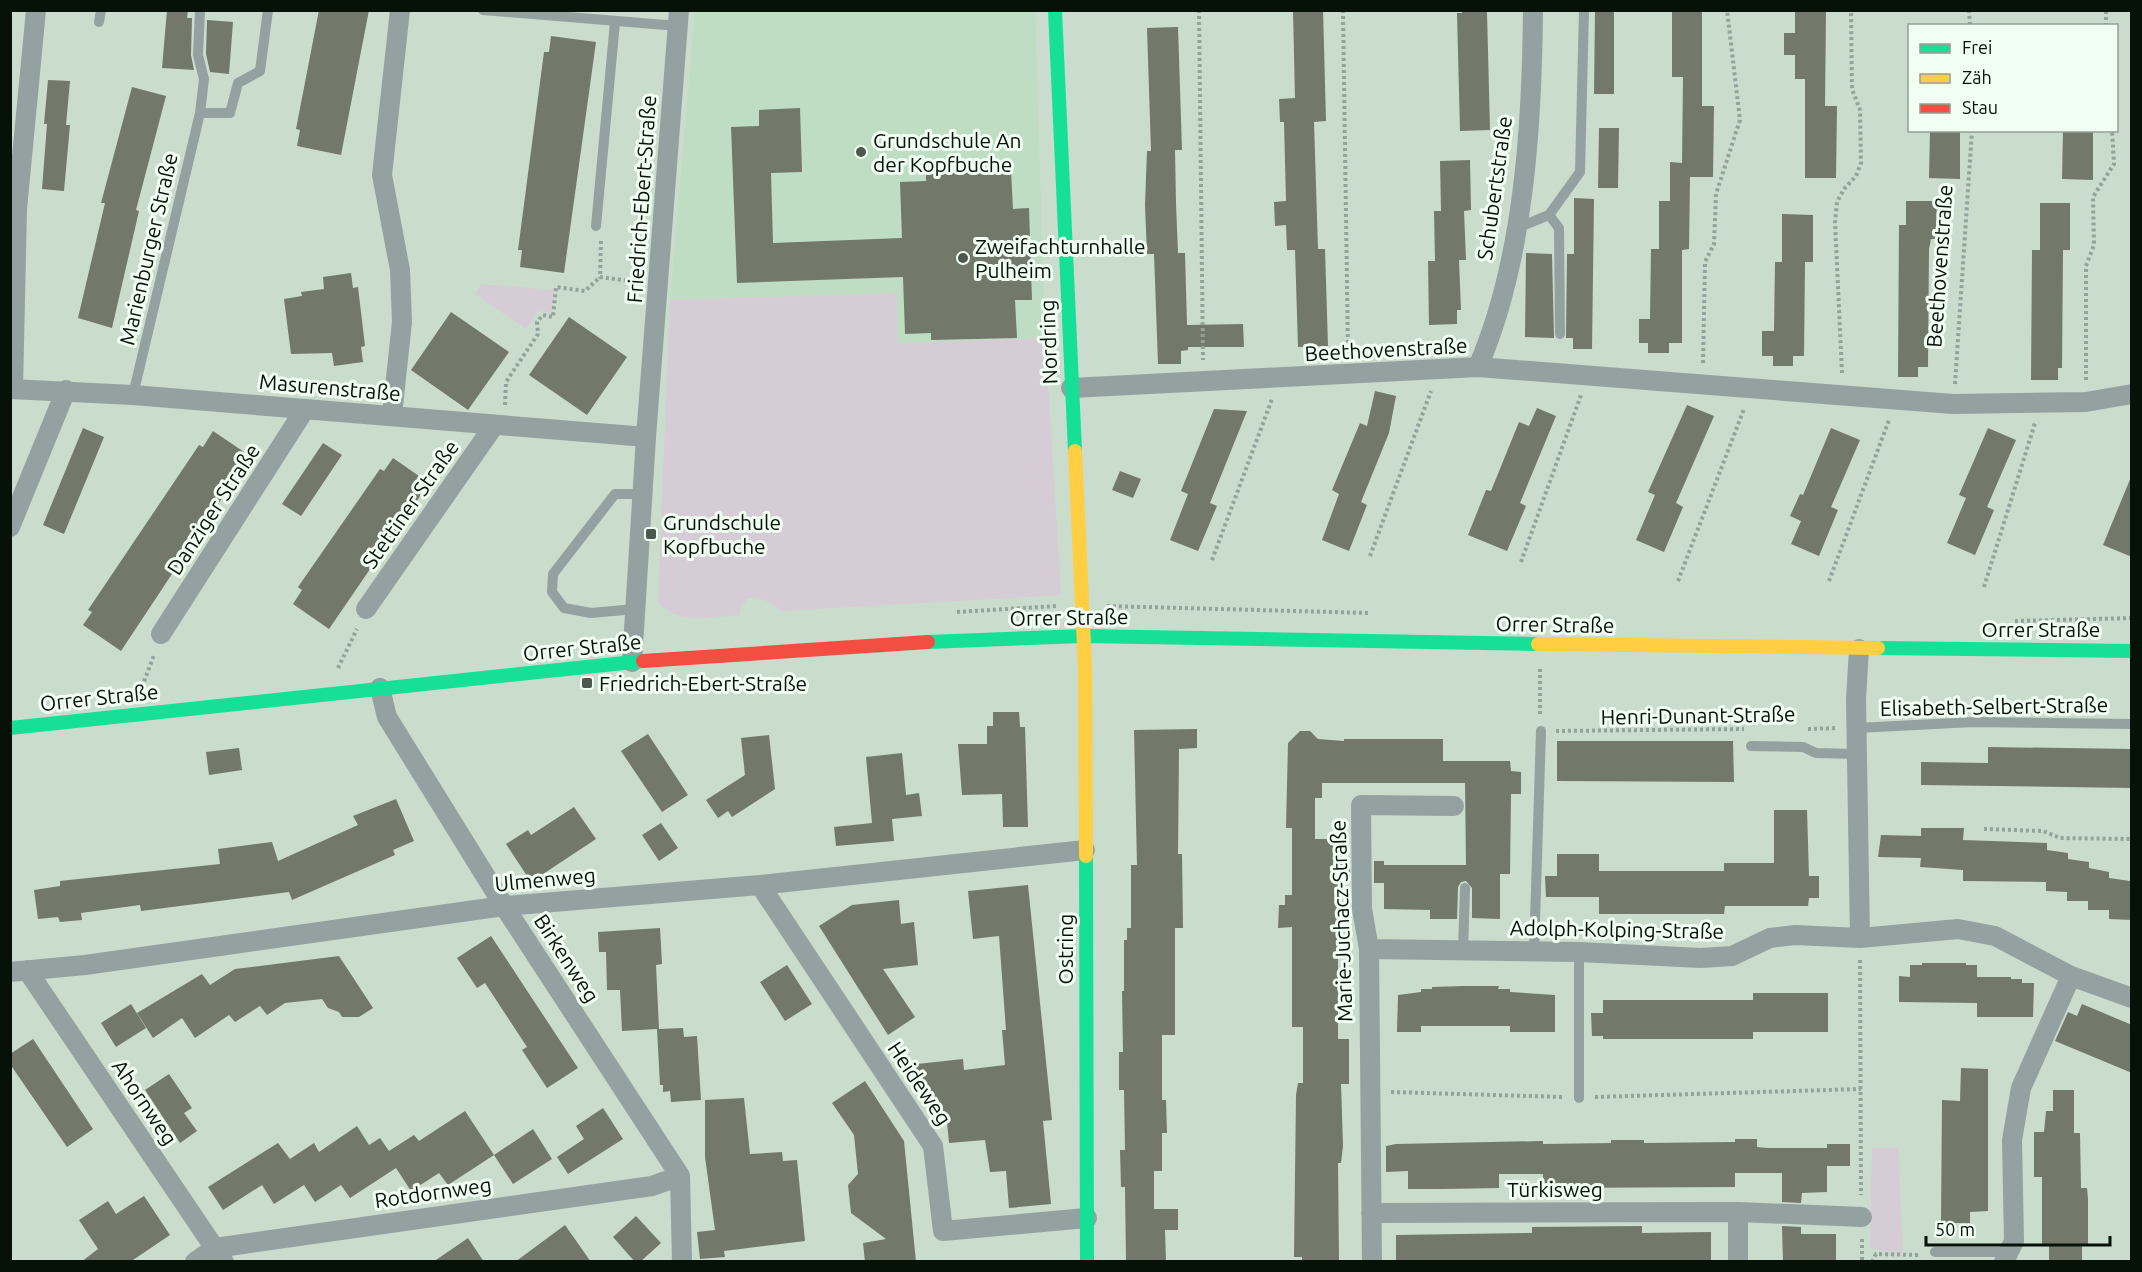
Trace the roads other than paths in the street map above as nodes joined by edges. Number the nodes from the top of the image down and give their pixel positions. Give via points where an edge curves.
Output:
1 (36, 10) edge
2 (268, 10) edge
3 (400, 10) edge
4 (483, 10) edge
5 (1055, 10) edge
6 (1533, 10) edge
7 (1584, 10) edge
8 (200, 11) edge
9 (679, 18) edge
10 (615, 22) junction
11 (200, 113) junction
12 (1550, 215) junction
13 (596, 226) road end
14 (1517, 228) junction
15 (1560, 334) dead end
16 (1478, 367) junction
17 (1071, 388) junction
18 (12, 389) edge
19 (66, 390) junction
20 (2132, 394) edge
21 (133, 395) junction
22 (305, 410) junction
23 (392, 415) junction
24 (499, 427) junction
25 (646, 437) junction
26 (642, 494) junction
27 (10, 527) edge
28 (366, 609) road end
29 (635, 609) junction
30 (161, 634) road end
31 (1084, 636) junction
32 (1859, 649) junction
33 (2132, 651) edge
34 (632, 662) junction
35 (380, 688) junction
36 (2132, 724) edge
37 (10, 728) edge
38 (1857, 728) junction
39 (1540, 731) road end
40 (1751, 746) dead end
41 (1857, 754) junction
42 (1454, 806) dead end
43 (1085, 850) junction
44 (760, 885) junction
45 (1465, 888) dead end
46 (504, 906) junction
47 (1860, 938) junction
48 (1369, 950) junction
49 (1463, 951) junction
50 (1579, 952) junction
51 (1534, 953) junction
52 (19, 971) edge
53 (2071, 976) junction
54 (2132, 998) edge
55 (1578, 1098) road end
56 (680, 1176) junction
57 (1738, 1212) junction
58 (1371, 1213) junction
59 (1862, 1217) road end
60 (1087, 1218) junction
61 (1935, 1252) road end
62 (219, 1255) edge
63 (2007, 1257) edge
64 (195, 1262) edge
65 (682, 1262) edge
66 (1087, 1262) edge
67 (1372, 1262) edge
68 (1738, 1262) edge

1 - 18 street via 17,209
2 - 11 lane via 260,70 238,83 230,113
3 - 23 street via 382,175 400,270 402,322
4 - 10 lane, Friedrich-Ebert-Straße
5 - 17 street, Nordring
6 - 14 street, Schubertstraße via 1529,120
7 - 12 lane via 1580,172
8 - 11 lane, Marienburger Straße via 198,55 204,79
9 - 10 lane, Friedrich-Ebert-Straße
9 - 25 street, Friedrich-Ebert-Straße
10 - 13 lane
11 - 21 lane, Marienburger Straße
12 - 14 lane
12 - 15 lane via 1558,228
14 - 16 street, Schubertstraße via 1494,329
16 - 17 street, Beethovenstraße
16 - 20 street, Beethovenstraße via 1953,404 2086,402
17 - 31 street, Nordring
18 - 19 street, Masurenstraße
19 - 21 street, Masurenstraße
19 - 27 street
21 - 22 street, Masurenstraße
22 - 23 street, Masurenstraße
22 - 30 street, Danziger Straße
23 - 24 street, Masurenstraße
24 - 25 street, Masurenstraße
24 - 28 street, Stettiner Straße
25 - 26 street, Friedrich-Ebert-Straße
26 - 29 street, Friedrich-Ebert-Straße
26 - 29 lane via 615,494 554,574 552,592 564,608 591,613
29 - 34 street, Friedrich-Ebert-Straße
31 - 32 street, Orrer Straße
31 - 34 street, Orrer Straße via 859,645
31 - 43 street, Ostring
32 - 33 street, Orrer Straße
32 - 38 street
34 - 35 street, Orrer Straße
35 - 37 street, Orrer Straße
35 - 46 street, Birkenweg via 387,717
36 - 38 lane, Elisabeth-Selbert-Straße via 1974,722
38 - 41 street
39 - 51 lane
40 - 41 lane
41 - 47 street
42 - 48 street, Marie-Juchacz-Straße via 1361,805 1362,909
43 - 44 street, Ulmenweg
43 - 60 street, Ostring
44 - 46 street, Ulmenweg
44 - 60 street, Heideweg via 933,1146 943,1231
45 - 49 lane
46 - 52 street, Ulmenweg
46 - 56 street, Birkenweg
47 - 50 street, Adolph-Kolping-Straße via 1770,938 1732,956 1701,958
47 - 53 street, Adolph-Kolping-Straße via 1958,929 1995,936
48 - 49 street, Adolph-Kolping-Straße
48 - 58 street, Marie-Juchacz-Straße
49 - 51 street, Adolph-Kolping-Straße
50 - 51 street, Adolph-Kolping-Straße
50 - 55 lane
52 - 62 street, Ahornweg
53 - 54 street, Adolph-Kolping-Straße
53 - 63 street via 2021,1088 2012,1140 2014,1241
56 - 62 street, Rotdornweg via 652,1186
56 - 65 street
57 - 58 street, Türkisweg
57 - 59 street, Türkisweg
57 - 68 street
58 - 67 street
60 - 66 street, Ostring
61 - 63 lane
62 - 64 street, Rotdornweg

